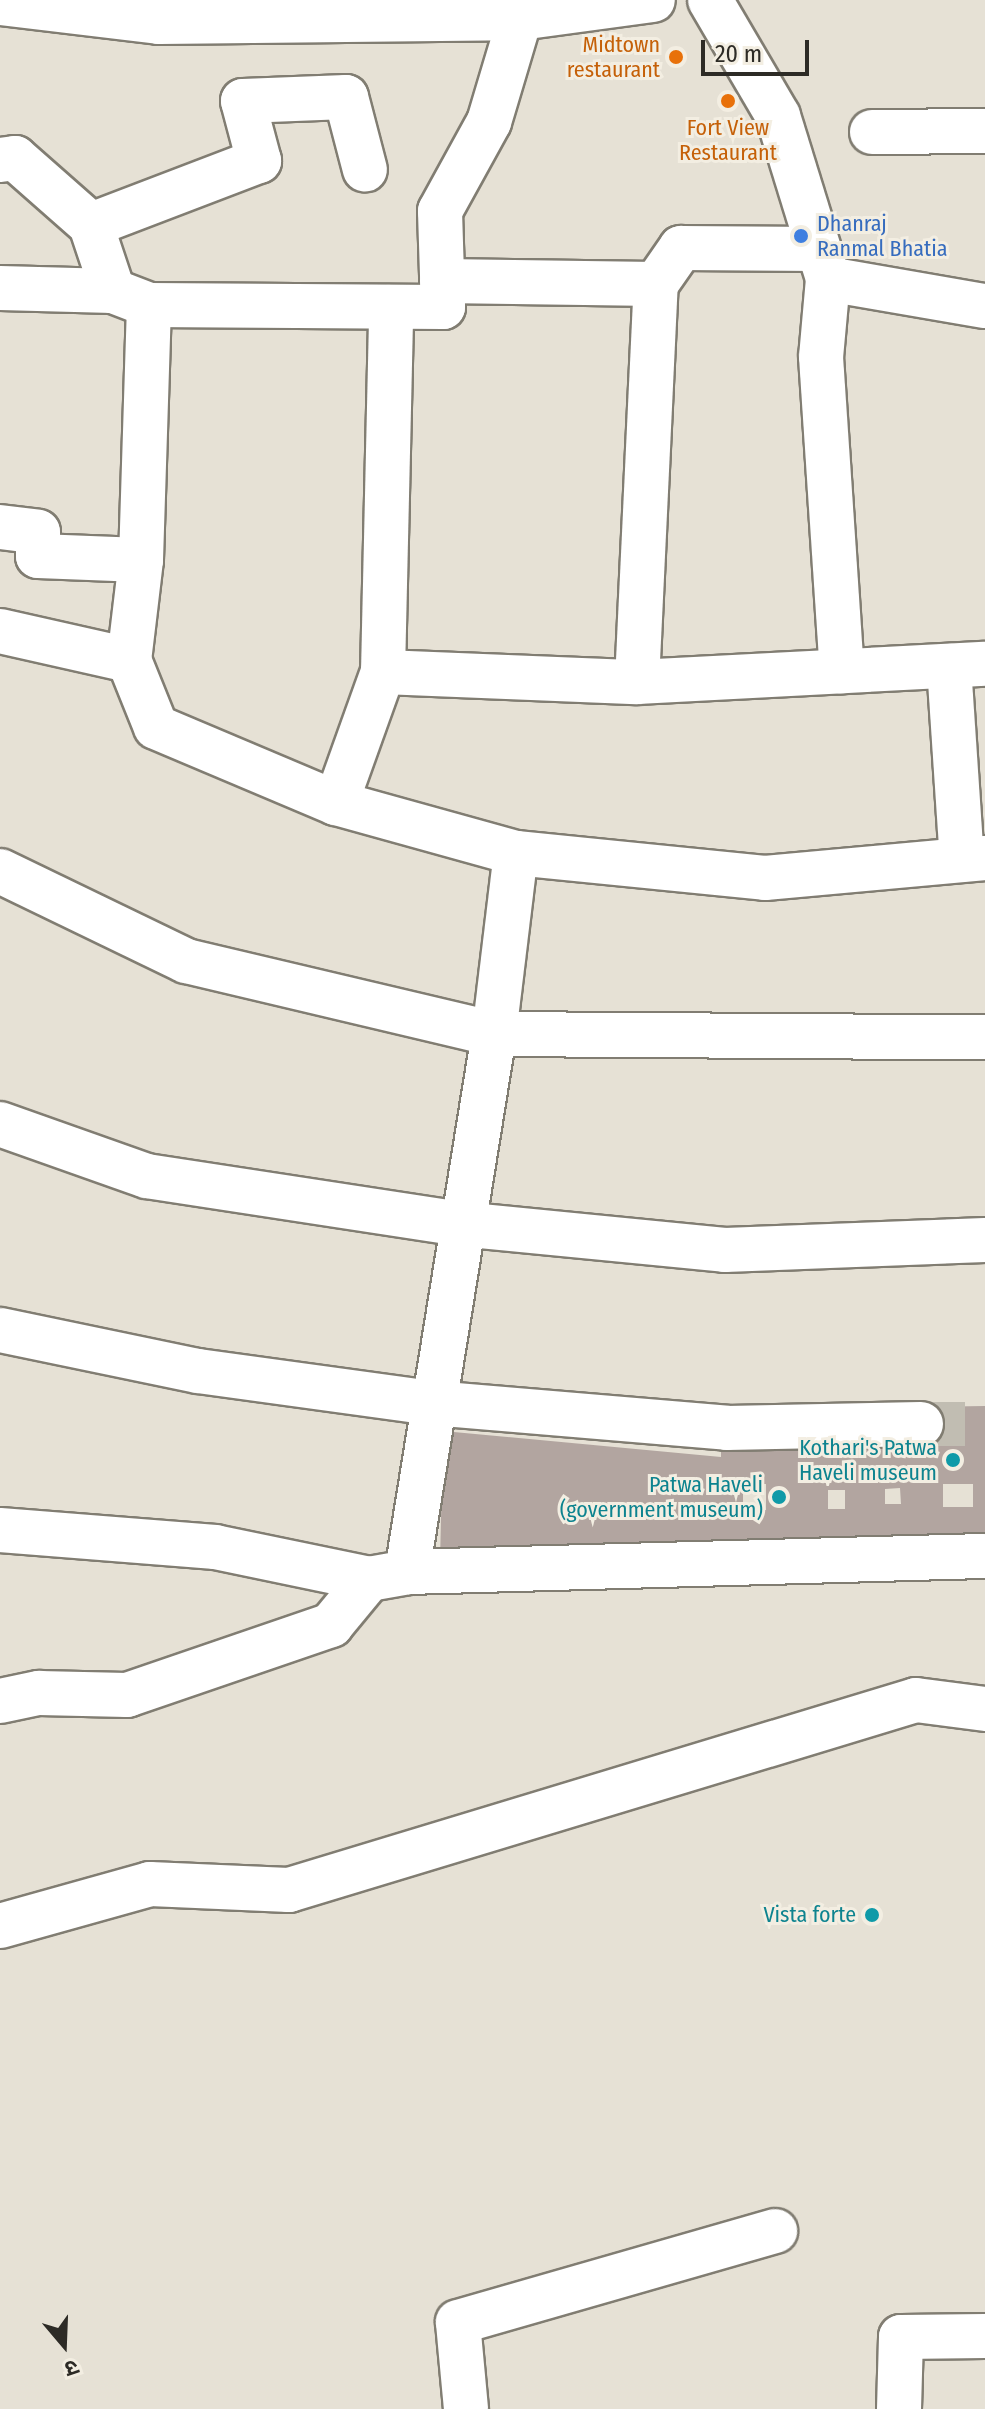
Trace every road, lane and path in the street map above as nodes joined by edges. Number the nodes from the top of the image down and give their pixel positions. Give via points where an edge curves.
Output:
1 (653, 0) edge
2 (710, 0) edge
3 (0, 3) edge
4 (520, 18) junction
5 (985, 131) edge
6 (872, 132) dead end
7 (0, 160) edge
8 (365, 170) dead end
9 (91, 225) junction
10 (823, 264) junction
11 (442, 281) junction
12 (656, 284) junction
13 (0, 288) edge
14 (131, 298) junction
15 (985, 306) edge
16 (391, 307) junction
17 (0, 527) edge
18 (141, 560) junction
19 (0, 631) edge
20 (129, 660) junction
21 (967, 665) edge
22 (842, 671) junction
23 (383, 672) junction
24 (637, 682) junction
25 (336, 803) junction
26 (516, 853) junction
27 (974, 859) edge
28 (0, 871) edge
29 (494, 1034) junction
30 (985, 1037) edge
31 (0, 1124) edge
32 (460, 1224) junction
33 (985, 1240) edge
34 (0, 1330) edge
35 (432, 1403) junction
36 (921, 1424) tunnel mouth
37 (0, 1530) edge
38 (985, 1556) edge
39 (388, 1576) junction
40 (0, 1701) edge
41 (985, 1709) edge
42 (0, 1926) edge
43 (775, 2231) dead end
44 (985, 2336) edge
45 (466, 2409) edge
46 (899, 2409) edge

1 - 4 street
2 - 10 street via 778,116
3 - 4 street via 159,22
4 - 11 street via 489,122 440,211
5 - 6 street
7 - 9 street via 15,158
8 - 9 street via 346,97 243,101 259,161
9 - 14 street
10 - 12 street via 681,248
10 - 15 street
10 - 22 street via 821,357
11 - 12 street
11 - 16 street via 443,307
12 - 24 street
13 - 14 street
14 - 16 street
14 - 18 street
16 - 23 street
17 - 18 street via 38,532 38,556
18 - 20 street
19 - 20 street
20 - 25 street via 156,727
21 - 22 street
21 - 27 street
22 - 24 street
23 - 24 street
23 - 25 street
25 - 26 street
26 - 27 street via 765,878
26 - 29 street
28 - 29 street via 186,961
29 - 30 street
29 - 32 street
31 - 32 street via 147,1176
32 - 33 street via 725,1250
32 - 35 street
34 - 35 street via 198,1371
35 - 36 street via 727,1428
35 - 39 street
37 - 39 street via 215,1547
38 - 39 street
39 - 40 street via 331,1625 127,1695 39,1693
41 - 42 street via 916,1700 289,1890 150,1884
43 - 45 street via 458,2322
44 - 46 street via 901,2337

